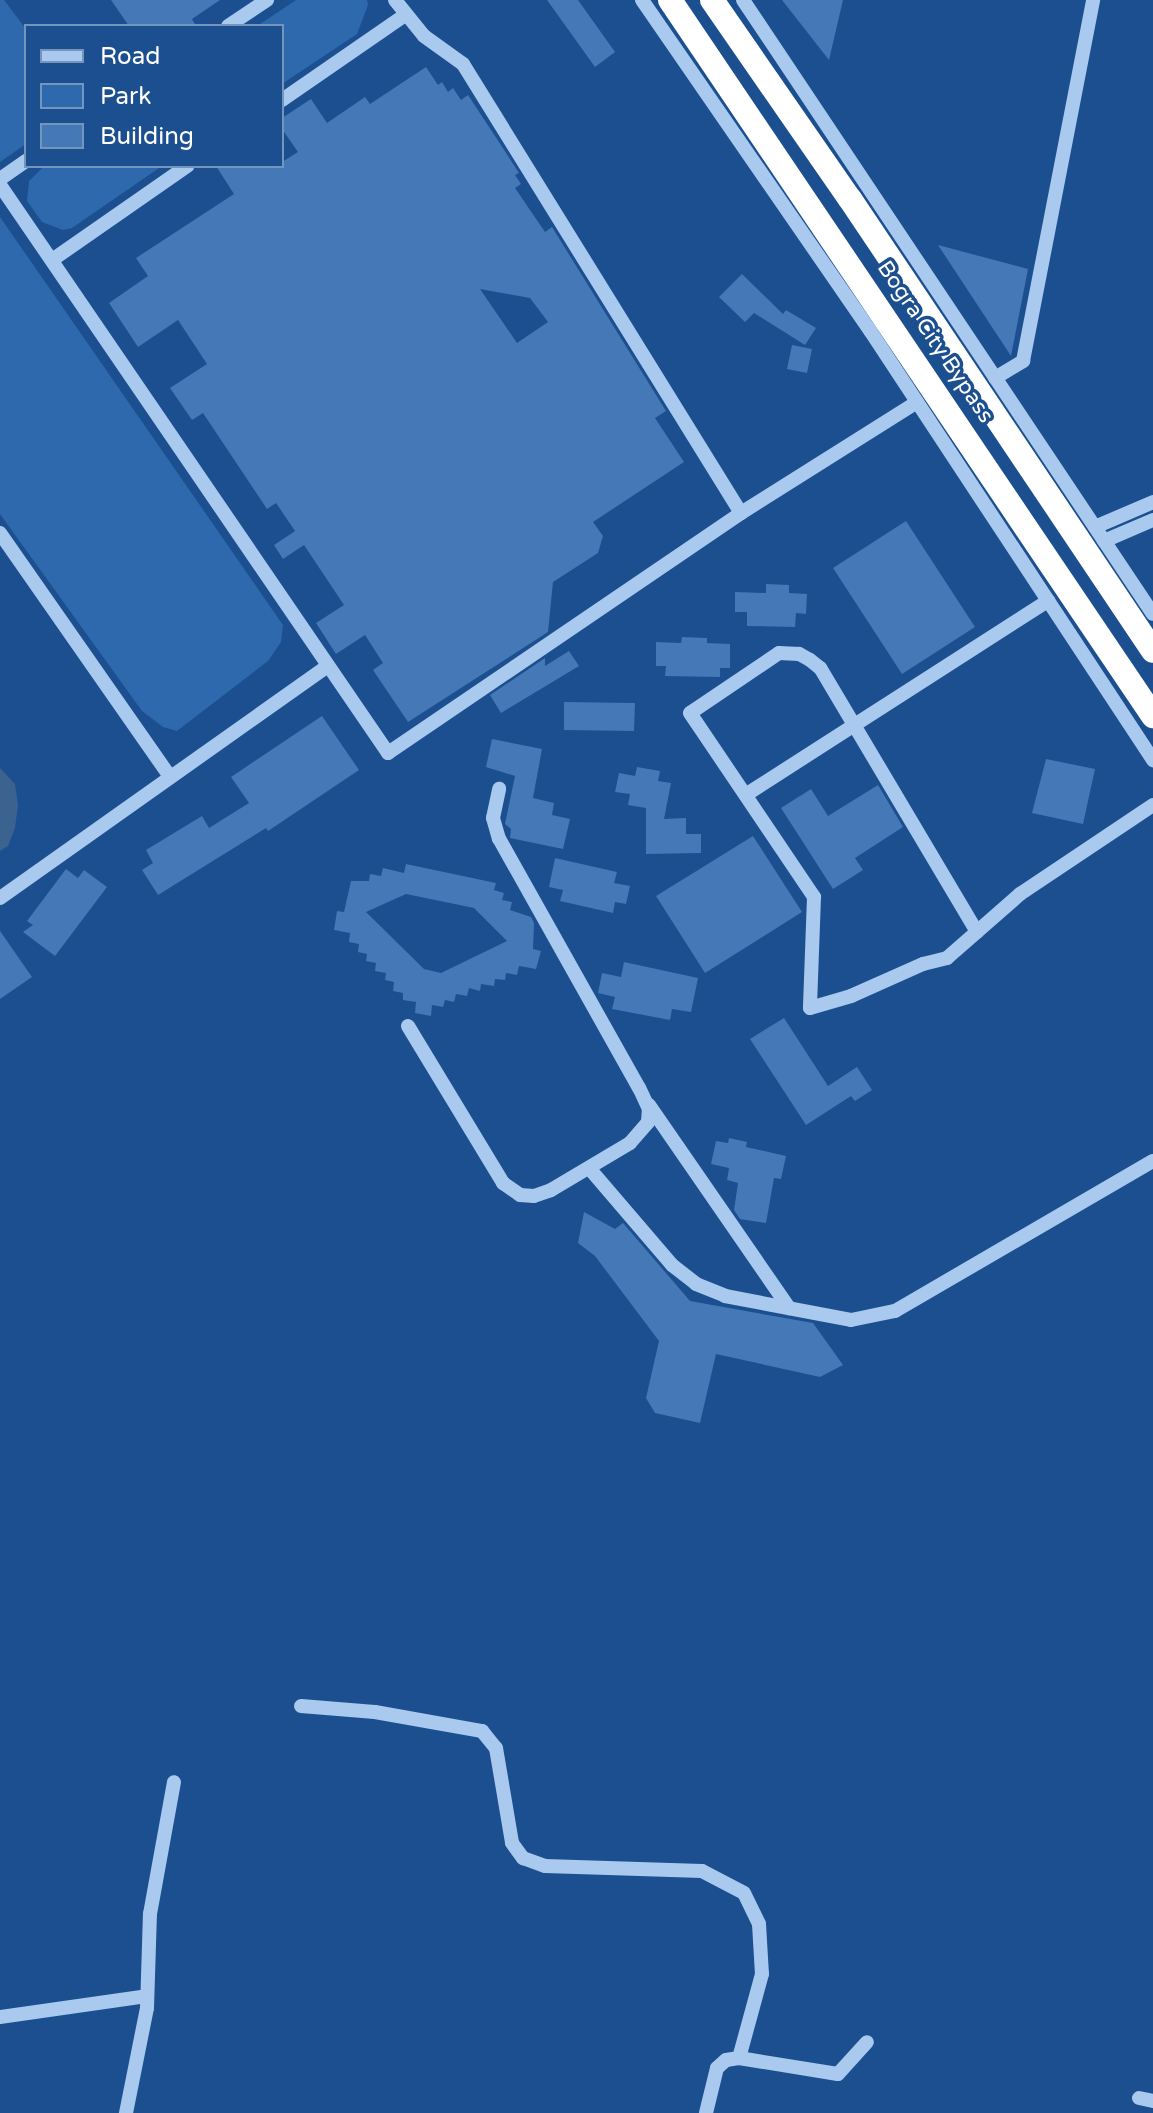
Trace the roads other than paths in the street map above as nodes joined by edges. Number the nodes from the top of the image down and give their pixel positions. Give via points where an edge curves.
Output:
1 (267, 0) edge
2 (395, 0) edge
3 (642, 0) edge
4 (670, 0) edge
5 (712, 0) edge
6 (743, 0) edge
7 (1093, 0) edge
8 (405, 15) junction
9 (231, 24) edge
10 (284, 99) edge
11 (24, 163) edge
12 (184, 168) edge
13 (0, 182) edge
14 (52, 260) junction
15 (995, 378) junction
16 (917, 402) junction
17 (1153, 502) edge
18 (741, 513) junction
19 (1153, 520) edge
20 (1095, 527) junction
21 (0, 533) edge
22 (1104, 541) junction
23 (1048, 601) junction
24 (1153, 614) edge
25 (1153, 651) edge
26 (328, 666) junction
27 (1153, 716) edge
28 (854, 725) junction
29 (1153, 760) edge
30 (170, 777) junction
31 (499, 789) dead end
32 (747, 794) junction
33 (1153, 805) edge
34 (0, 898) edge
35 (977, 932) junction
36 (408, 1026) dead end
37 (646, 1102) junction
38 (1153, 1161) edge
39 (589, 1168) junction
40 (789, 1308) junction
41 (301, 1706) dead end
42 (174, 1782) dead end
43 (147, 1996) junction
44 (0, 2017) edge
45 (867, 2042) dead end
46 (739, 2058) junction
47 (126, 2113) edge
48 (706, 2113) edge

1 - 9 street
2 - 8 street
3 - 16 street
4 - 27 highway, Bogra City Bypass
5 - 25 highway, Bogra City Bypass
6 - 15 street
7 - 15 street via 1023,361
8 - 10 street
8 - 18 street via 463,64
11 - 13 street
12 - 14 street
13 - 14 street
14 - 26 street
15 - 20 street
16 - 18 street
16 - 23 street
17 - 20 street
18 - 26 street via 388,753
19 - 22 street
20 - 22 street
21 - 30 street
22 - 24 street
23 - 28 street
23 - 29 street
26 - 30 street
28 - 32 street
28 - 32 street via 810,660 786,652 766,661 690,713
28 - 35 street
30 - 34 street
31 - 37 street via 493,811 497,835
32 - 35 street via 814,897 810,1008 947,958
33 - 35 street via 1020,894
36 - 39 street via 510,1190 526,1197 542,1194
37 - 39 street via 650,1116 643,1132
37 - 40 street
38 - 40 street via 894,1311 851,1320
39 - 40 street via 688,1279 719,1294
41 - 46 street via 375,1712 482,1731 496,1748 512,1843 523,1858 545,1866 702,1871 744,1893 759,1924 762,1974
42 - 43 street via 150,1914
43 - 44 street
43 - 47 street
45 - 46 street via 838,2074
46 - 48 street via 717,2068

